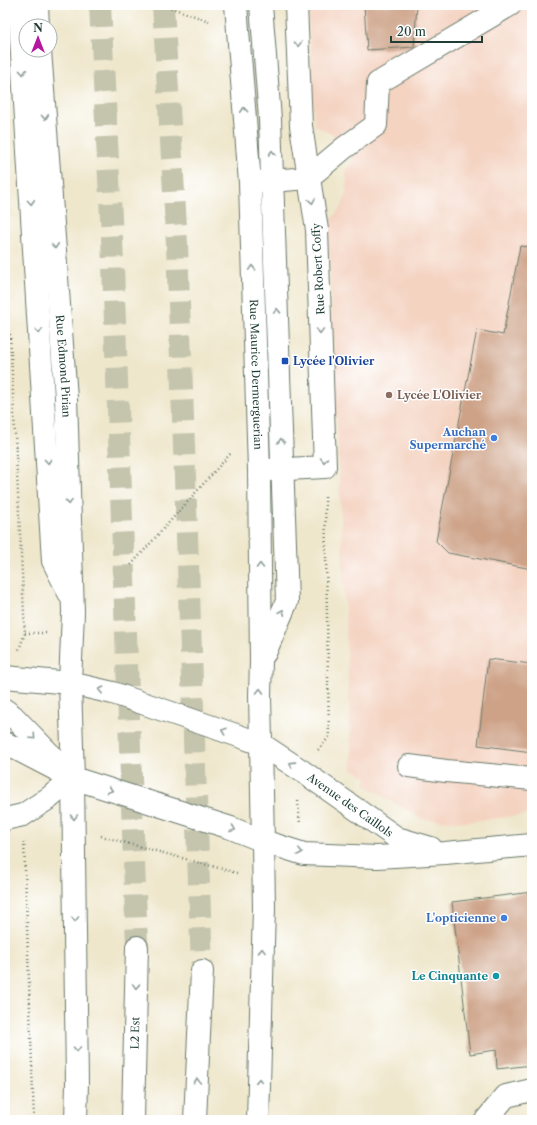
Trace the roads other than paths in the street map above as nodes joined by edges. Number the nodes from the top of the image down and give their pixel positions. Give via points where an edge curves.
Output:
1 (19, 5) edge
2 (37, 5) edge
3 (236, 5) edge
4 (261, 5) edge
5 (296, 5) edge
6 (510, 5) edge
7 (38, 18) edge
8 (41, 58) edge
9 (308, 178) junction
10 (272, 181) junction
11 (250, 183) junction
12 (259, 470) junction
13 (282, 470) junction
14 (72, 600) junction
15 (261, 661) junction
16 (5, 677) edge
17 (70, 683) junction
18 (5, 710) edge
19 (5, 743) edge
20 (261, 744) junction
21 (409, 766) dead end
22 (72, 778) junction
23 (532, 780) edge
24 (5, 819) edge
25 (263, 841) junction
26 (532, 845) edge
27 (445, 853) junction
28 (138, 947) tunnel mouth
29 (202, 971) tunnel mouth
30 (532, 1090) edge
31 (76, 1120) edge
32 (133, 1120) edge
33 (195, 1120) edge
34 (258, 1120) edge
35 (486, 1120) edge

1 -> 14 main road via 53,561
2 - 7 main road
11 -> 3 main road, Rue Maurice Dermerguerian
10 -> 4 main road
5 -> 9 main road, Rue Robert Coffy via 300,126
6 - 9 main road via 378,83 376,125
8 -> 14 main road, Rue Edmond Pirian via 66,398
9 - 10 main road
9 -> 13 main road, Rue Robert Coffy via 317,230 325,467
10 - 11 main road
13 -> 10 main road
12 -> 11 main road, Rue Maurice Dermerguerian
12 - 13 main road
15 -> 12 main road, Rue Maurice Dermerguerian
15 -> 13 main road via 286,601
14 - 17 main road, Rue Edmond Pirian
20 -> 15 main road, Rue Maurice Dermerguerian
16 - 17 main road, Avenue des Caillols
20 -> 17 main road, Avenue des Caillols via 114,693
17 - 22 main road
18 -> 22 main road, Avenue des Caillols
19 - 22 main road
20 - 25 main road
27 -> 20 main road, Avenue des Caillols via 397,838
21 - 23 main road
22 - 24 main road via 30,811
22 -> 25 main road, Avenue des Caillols via 231,828
22 -> 31 main road
25 -> 27 main road, Avenue des Caillols via 304,854 376,856
34 -> 25 main road via 264,909
26 - 27 main road, Avenue des Caillols
28 -> 32 main road, L2 Est
33 -> 29 main road
30 - 35 main road via 506,1096

